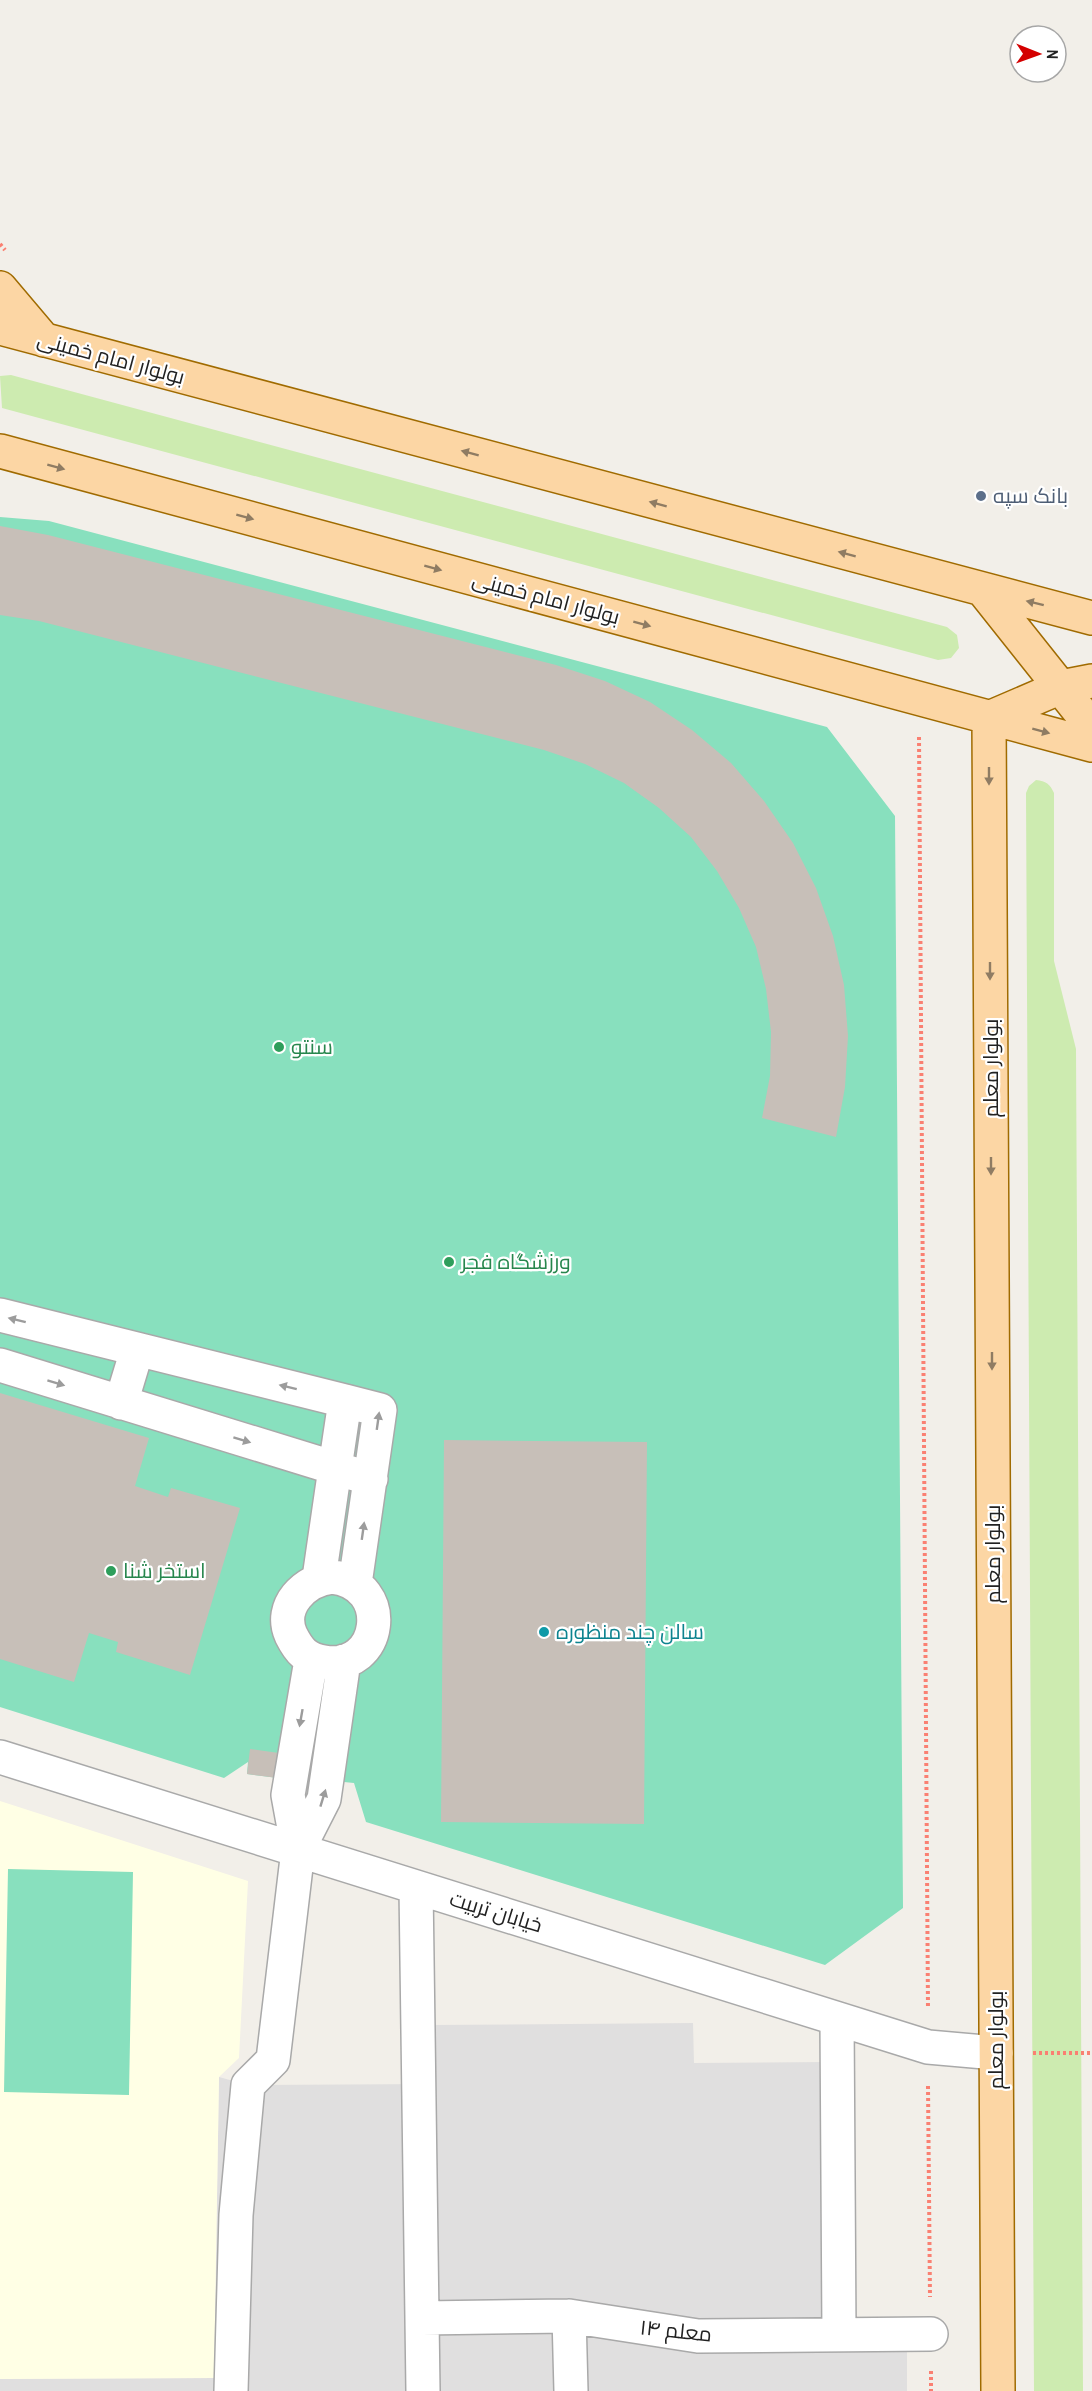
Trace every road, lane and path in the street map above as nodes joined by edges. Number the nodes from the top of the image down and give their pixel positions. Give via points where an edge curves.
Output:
1 (0, 288) edge
2 (0, 328) edge
3 (44, 340) junction
4 (0, 451) edge
5 (983, 590) junction
6 (1092, 618) edge
7 (1076, 684) edge
8 (989, 718) junction
9 (1092, 727) edge
10 (919, 737) dead end
11 (1092, 745) edge
12 (0, 1315) edge
13 (137, 1350) junction
14 (0, 1365) edge
15 (345, 1401) junction
16 (121, 1403) junction
17 (335, 1468) junction
18 (370, 1479) junction
19 (319, 1578) junction
20 (355, 1584) junction
21 (310, 1660) junction
22 (344, 1661) junction
23 (0, 1757) edge
24 (298, 1850) junction
25 (416, 1887) junction
26 (837, 2019) junction
27 (928, 2048) junction
28 (996, 2053) junction
29 (1092, 2053) edge
30 (569, 2316) junction
31 (422, 2318) junction
32 (839, 2334) junction
33 (931, 2334) junction
34 (231, 2391) edge
35 (423, 2391) edge
36 (571, 2391) edge
37 (931, 2391) edge
38 (998, 2391) edge

1 - 3 main road
2 - 3 main road, بولوار امام خمینی
5 -> 3 main road, بولوار امام خمینی
4 -> 8 main road, بولوار امام خمینی
6 -> 5 main road, بولوار امام خمینی
5 - 7 main road
7 - 8 main road
7 - 9 main road
8 -> 11 main road, بولوار امام خمینی
8 -> 28 main road, بولوار معلم
10 - 27 path
13 -> 12 street
15 -> 13 street
13 - 16 street
14 -> 16 street
15 - 17 street
18 -> 15 street via 380,1410
16 -> 17 street
17 - 18 street
17 - 19 street
20 -> 18 street
19 - 20 street via 344,1578
19 - 21 street via 294,1598 289,1613 289,1630
20 - 22 street via 370,1602 374,1626 364,1648
21 - 22 street via 332,1664
21 -> 24 street via 288,1795
24 -> 22 street via 324,1799
23 - 24 street, خیابان تربیت
24 - 25 street, خیابان تربیت
24 - 34 street via 273,2060 248,2085 236,2215
25 - 26 street, خیابان تربیت
25 - 31 street
26 - 27 street, خیابان تربیت
26 - 32 street
27 - 28 street, خیابان تربیت
27 - 33 path
28 - 29 path
28 - 38 main road, بولوار معلم
30 - 31 street, معلم ۱۴
30 - 32 street, معلم ۱۴ via 698,2336
30 - 36 street
31 - 35 street
32 - 33 street, معلم ۱۴
33 - 37 path

